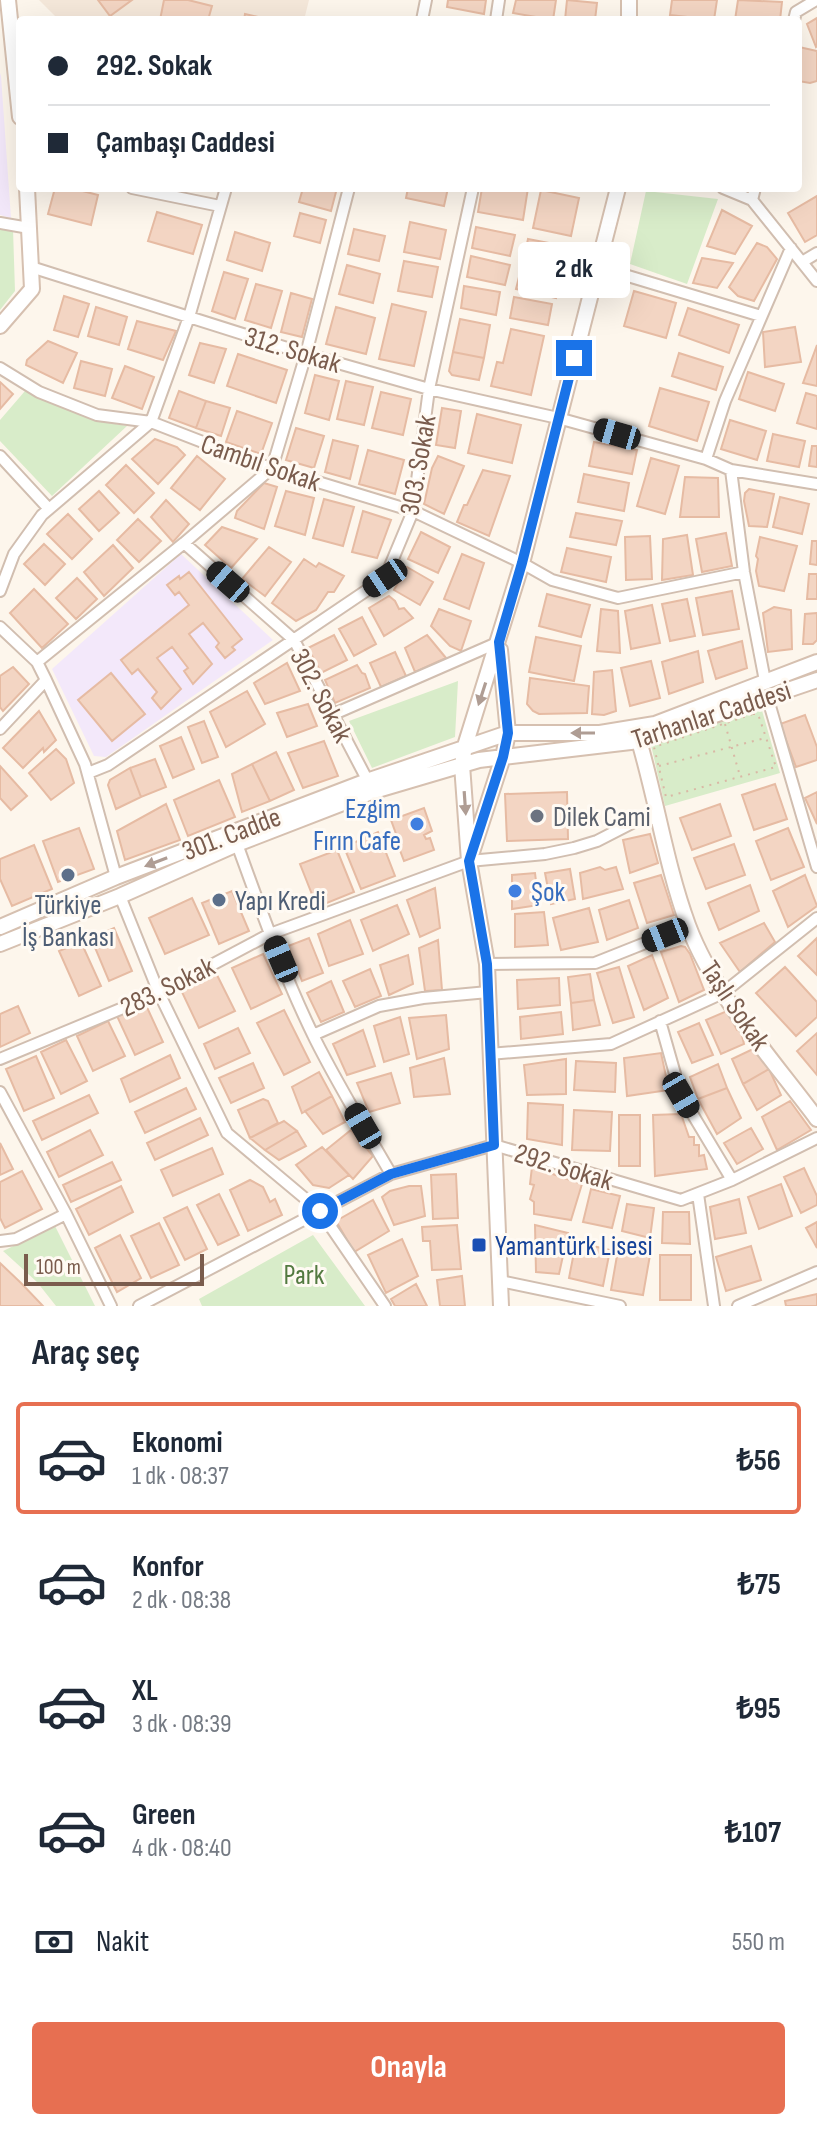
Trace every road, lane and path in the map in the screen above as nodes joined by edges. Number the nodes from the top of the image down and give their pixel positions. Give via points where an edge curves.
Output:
1 (8, 0) edge
2 (816, 0) edge
3 (795, 16) edge
4 (10, 25) edge
5 (16, 80) edge
6 (27, 192) edge
7 (152, 192) edge
8 (225, 192) edge
9 (348, 192) edge
10 (472, 192) edge
11 (617, 192) edge
12 (733, 192) edge
13 (754, 192) edge
14 (752, 200) junction
15 (220, 206) junction
16 (0, 223) edge
17 (29, 228) junction
18 (791, 248) junction
19 (817, 253) edge
20 (802, 262) junction
21 (31, 267) junction
22 (598, 267) junction
23 (817, 281) edge
24 (761, 316) junction
25 (189, 317) junction
26 (0, 326) edge
27 (306, 354) junction
28 (0, 368) edge
29 (429, 389) junction
30 (558, 418) junction
31 (151, 422) junction
32 (0, 456) edge
33 (706, 459) junction
34 (272, 468) junction
35 (731, 470) junction
36 (817, 484) edge
37 (49, 509) junction
38 (413, 511) junction
39 (184, 543) junction
40 (522, 563) junction
41 (744, 572) junction
42 (0, 591) edge
43 (0, 627) edge
44 (294, 640) junction
45 (499, 642) junction
46 (37, 662) junction
47 (817, 662) edge
48 (46, 680) junction
49 (817, 680) edge
50 (766, 688) junction
51 (334, 714) junction
52 (725, 723) junction
53 (0, 729) edge
54 (508, 733) junction
55 (766, 738) junction
56 (639, 741) junction
57 (465, 746) junction
58 (731, 746) junction
59 (503, 757) junction
60 (462, 765) junction
61 (659, 766) junction
62 (88, 773) junction
63 (740, 777) junction
64 (371, 786) junction
65 (657, 818) junction
66 (237, 844) junction
67 (469, 861) junction
68 (817, 867) edge
69 (116, 877) junction
70 (120, 896) junction
71 (817, 918) edge
72 (688, 926) junction
73 (0, 927) edge
74 (270, 934) junction
75 (0, 944) edge
76 (487, 964) junction
77 (488, 992) junction
78 (159, 993) junction
79 (723, 993) junction
80 (660, 1021) junction
81 (313, 1035) junction
82 (489, 1054) junction
83 (0, 1059) edge
84 (0, 1092) edge
85 (817, 1119) edge
86 (817, 1138) edge
87 (494, 1145) junction
88 (391, 1174) junction
89 (732, 1180) junction
90 (698, 1194) junction
91 (320, 1211) junction
92 (66, 1214) junction
93 (0, 1241) edge
94 (817, 1272) edge
95 (500, 1281) junction
96 (111, 1306) edge
97 (139, 1306) edge
98 (385, 1306) edge
99 (501, 1306) edge
100 (620, 1306) edge
101 (714, 1306) edge
102 (738, 1306) edge

1 - 4 main road
2 - 3 street
4 - 5 main road
6 - 17 main road
7 - 15 street
8 - 15 street
9 - 27 street
10 - 29 street, 303. Sokak
11 - 22 main road
12 - 14 street
13 - 14 street
14 - 18 street
15 - 25 street
16 - 17 street
17 - 21 main road
18 - 20 street
18 - 24 street
19 - 20 street
20 - 23 street
21 - 25 street, 312. Sokak
21 - 26 main road via 32,289
22 - 24 street
22 - 30 main road
24 - 33 street
25 - 27 street, 312. Sokak
25 - 31 street
27 - 29 street, 312. Sokak
27 - 34 street
28 - 31 street, Cambıl Sokak via 39,392 97,415
29 - 30 street, 312. Sokak
29 - 38 street, 303. Sokak
30 - 33 street, 312. Sokak
30 - 40 main road
31 - 34 street, Cambıl Sokak
31 - 37 street
32 - 37 street
33 - 35 street, 312. Sokak
34 - 38 street, Cambıl Sokak
34 - 39 street
35 - 36 street, 312. Sokak
35 - 41 street
37 - 42 street via 14,554
38 - 40 street, Cambıl Sokak
38 - 44 street, 303. Sokak via 385,578
39 - 44 street, 302. Sokak
39 - 46 street
40 - 41 street, Cambıl Sokak via 552,580 618,598
40 - 45 main road
41 - 50 street
43 - 46 street
44 - 51 street, 302. Sokak
44 - 62 street, 303. Sokak via 108,765
45 - 51 street
45 - 54 main road
45 -> 57 main road
46 - 48 street
47 - 50 main road, Tarhanlar Caddesi
48 - 53 street
48 - 62 street
49 - 50 main road, Tarhanlar Caddesi
50 -> 54 main road, Tarhanlar Caddesi via 655,724 600,733
50 - 56 main road, Tarhanlar Caddesi
50 - 68 street
51 - 64 street, 302. Sokak
52 - 55 path via 758,714
52 - 58 path
52 - 61 path via 654,747
54 - 57 main road, Tarhanlar Caddesi
54 - 59 main road
55 - 58 path
55 - 63 path via 776,767
56 - 59 main road, Tarhanlar Caddesi
56 - 65 main road, Taşlı Sokak
57 - 60 main road
57 - 64 main road, 301. Cadde
58 - 61 path
58 - 63 path
59 - 60 main road, Tarhanlar Caddesi
59 - 67 main road
60 - 64 main road, 301. Cadde
60 -> 67 main road
61 - 63 path via 666,797
62 - 69 street
64 - 66 main road, 301. Cadde
64 -> 69 main road, 301. Cadde
65 - 67 street, 283. Sokak via 634,822 574,848
65 - 72 main road, Taşlı Sokak
66 - 70 main road, 301. Cadde
66 - 74 street
67 - 74 street, 283. Sokak
67 - 76 main road
69 - 73 main road, 301. Cadde
70 - 75 main road, 301. Cadde
70 - 78 street
71 - 79 street
72 - 76 street via 595,963
72 - 79 main road, Taşlı Sokak
74 - 78 street, 283. Sokak
74 - 81 street
76 - 77 main road
77 - 81 street via 379,1006
77 - 82 main road
78 - 83 street, 283. Sokak
78 - 91 street via 227,1133
79 - 80 street
79 - 85 main road, Taşlı Sokak
80 - 82 street via 611,1044
80 - 89 street via 681,1095
81 - 88 street
82 - 87 main road
84 - 92 street
86 - 89 street, 292. Sokak
87 - 88 street, 292. Sokak
87 - 90 street, 292. Sokak via 681,1200
87 - 95 main road
88 - 91 street, 292. Sokak
89 - 90 street, 292. Sokak
90 - 101 street
91 - 97 street, 292. Sokak
91 - 98 street
92 - 93 street via 10,1242
92 - 96 street
94 - 102 street
95 - 99 main road
95 - 100 street

